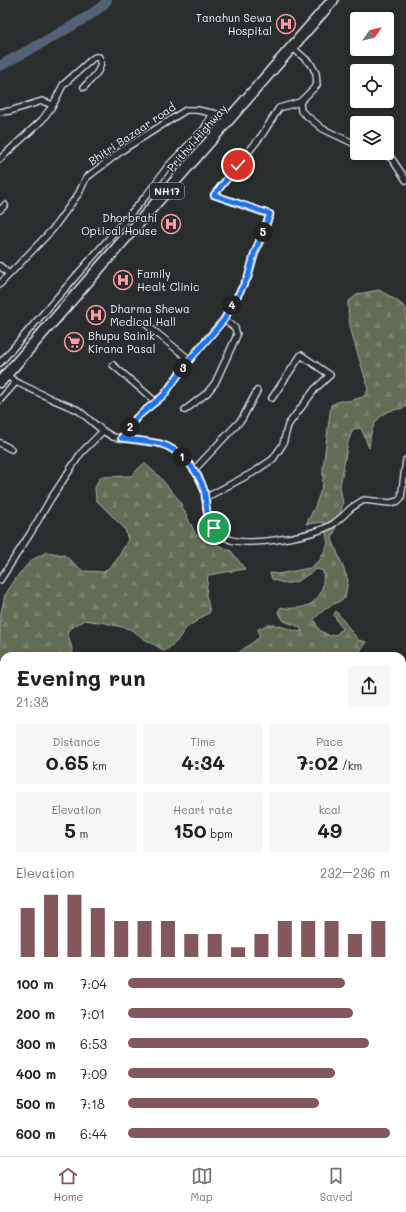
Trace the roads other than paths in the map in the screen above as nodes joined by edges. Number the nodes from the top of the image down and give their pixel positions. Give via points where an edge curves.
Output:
1 (333, 0) edge
2 (292, 47) junction
3 (84, 87) dead end
4 (300, 102) junction
5 (53, 105) junction
6 (0, 112) edge
7 (214, 113) junction
8 (232, 117) junction
9 (350, 142) edge
10 (0, 159) edge
11 (393, 160) edge
12 (405, 177) edge
13 (5, 205) dead end
14 (0, 210) edge
15 (0, 266) edge
16 (9, 274) junction
17 (0, 284) edge
18 (224, 320) junction
19 (148, 326) dead end
20 (190, 360) junction
21 (0, 362) edge
22 (113, 365) dead end
23 (3, 379) edge
24 (16, 382) junction
25 (257, 391) dead end
26 (272, 398) dead end
27 (0, 400) edge
28 (156, 402) junction
29 (185, 410) dead end
30 (103, 431) junction
31 (121, 438) junction
32 (0, 443) edge
33 (11, 449) dead end
34 (406, 460) edge
35 (194, 470) junction
36 (205, 498) junction
37 (0, 580) edge

1 - 2 highway, Prithvi Highway / NH17
2 - 4 street via 311,64 316,73 317,86
2 - 8 highway, Prithvi Highway / NH17
3 - 5 street via 100,69 101,62 98,58 92,59 63,85
4 - 9 street via 302,111 322,129
4 - 18 street via 279,108 262,135 214,195 270,214 248,277
5 - 6 street via 42,101
5 - 10 street via 42,120
7 - 8 street, Bhitri Bazaar road
7 - 16 street, Bhitri Bazaar road via 186,110 93,172 86,178 79,193 52,230
7 - 21 street via 204,130 168,166 146,196
8 - 23 highway, Prithvi Highway / NH17
11 - 12 street
13 - 14 street
15 - 16 street
16 - 17 street, Bhitri Bazaar road
18 - 20 street
18 - 29 street via 235,328 237,335 234,342 216,383
19 - 20 street
20 - 28 street via 170,388
22 - 28 street
23 - 24 street
24 - 27 street
24 - 30 street via 78,410
25 - 35 street via 242,419
26 - 36 street via 301,355 330,375 315,389 288,425 283,444 272,459 254,472
28 - 31 street via 137,417
30 - 31 street
30 - 37 street via 86,446
31 - 35 street via 169,447 185,459
32 - 33 street
34 - 36 street via 403,491 398,501 386,503 364,500 332,525 306,534 259,542 230,539 210,522
35 - 36 street

